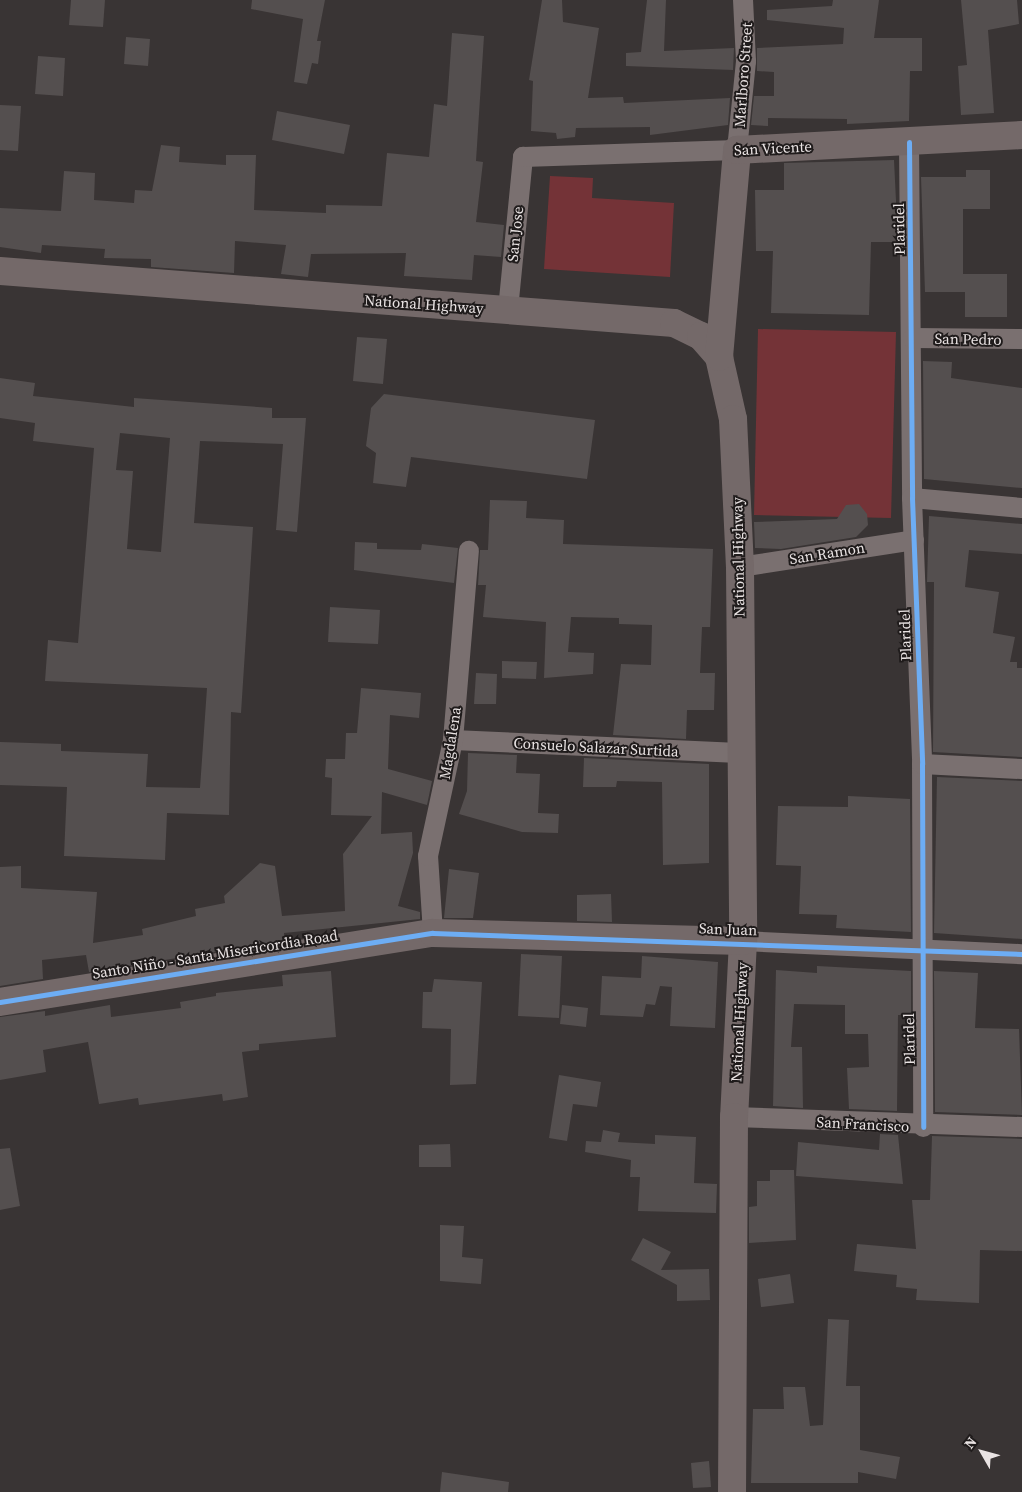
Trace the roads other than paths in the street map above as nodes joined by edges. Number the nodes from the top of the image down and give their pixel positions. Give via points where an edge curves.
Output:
1 (743, 0) edge
2 (1022, 135) edge
3 (909, 142) junction
4 (737, 150) junction
5 (523, 157) joint
6 (0, 272) edge
7 (508, 310) junction
8 (913, 338) junction
9 (1022, 339) edge
10 (719, 357) junction
11 (912, 498) junction
12 (1022, 508) edge
13 (914, 540) junction
14 (469, 551) dead end
15 (740, 567) junction
16 (453, 740) junction
17 (739, 753) junction
18 (922, 764) junction
19 (1022, 769) edge
20 (433, 933) junction
21 (743, 942) junction
22 (920, 948) junction
23 (1022, 954) edge
24 (0, 1002) edge
25 (734, 1117) junction
26 (923, 1126) junction
27 (1022, 1127) edge
28 (732, 1492) edge

1 - 4 street, Marlboro Street via 746,62
2 - 3 main road, San Vicente
3 - 4 main road, San Vicente
3 - 8 street, Plaridel
4 - 5 street, San Vicente
4 - 10 main road
5 - 7 street, San Jose
6 - 7 main road, National Highway
7 - 10 main road, National Highway via 674,322 701,336
8 - 9 street, San Pedro
8 - 11 street, Plaridel
10 - 15 main road, National Highway via 733,419
11 - 12 street
11 - 13 street, Plaridel
13 - 15 street, San Ramon
13 - 18 street, Plaridel
14 - 16 street, Magdalena
15 - 17 main road, National Highway
16 - 17 street, Consuelo Salazar Surtida
16 - 20 street, Magdalena via 428,856
17 - 21 main road, National Highway
18 - 19 street
18 - 22 street, Plaridel
20 - 21 main road, San Juan
20 - 24 main road, Santo Niño - Santa Misericordia Road
21 - 22 street, San Juan
21 - 25 main road, National Highway
22 - 23 street, San Juan
22 - 26 street, Plaridel
25 - 26 street, San Francisco
25 - 28 main road, National Highway
26 - 27 street, San Francisco

